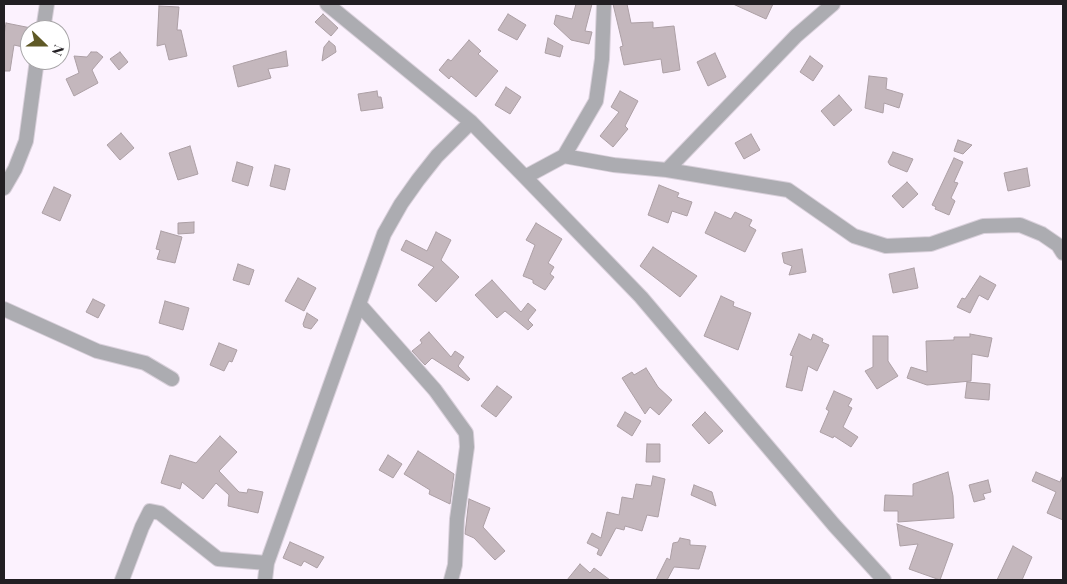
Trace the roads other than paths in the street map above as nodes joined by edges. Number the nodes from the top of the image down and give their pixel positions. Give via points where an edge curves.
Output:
1 (47, 4) edge
2 (327, 4) edge
3 (604, 4) edge
4 (833, 4) edge
5 (45, 20) edge
6 (36, 70) edge
7 (471, 122) junction
8 (564, 156) junction
9 (667, 170) junction
10 (525, 176) junction
11 (4, 188) edge
12 (1063, 253) edge
13 (359, 304) junction
14 (4, 309) edge
15 (172, 378) dead end
16 (267, 563) junction
17 (122, 580) edge
18 (265, 580) edge
19 (450, 580) edge
20 (884, 580) edge

1 - 5 street
2 - 7 street
3 - 8 street via 602,59 596,101
4 - 9 street via 796,36
6 - 11 street via 26,141
7 - 10 street
7 - 13 street via 437,156 400,204 384,234
8 - 9 street
8 - 10 street
9 - 12 street via 788,190 854,236 886,246 931,244 983,226 1020,225 1042,234 1058,245
10 - 20 street via 641,297
13 - 16 street
13 - 19 street via 466,432 455,565
14 - 15 street via 97,351 145,363
16 - 17 street via 218,559 156,511 147,515
16 - 18 street

